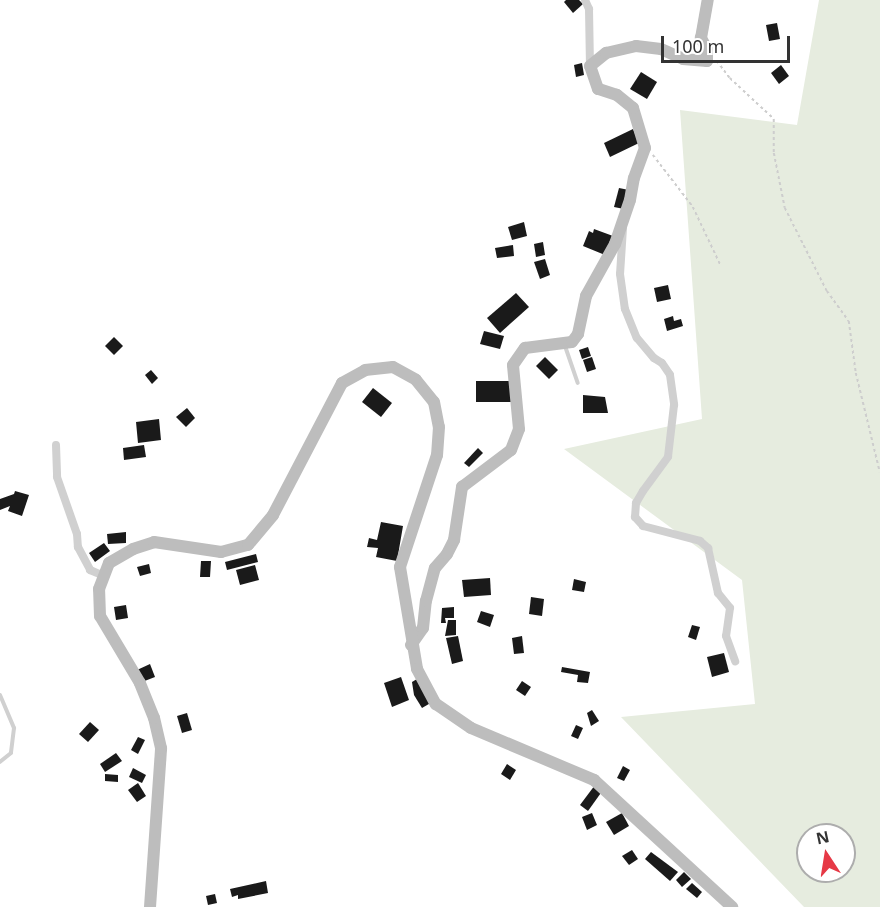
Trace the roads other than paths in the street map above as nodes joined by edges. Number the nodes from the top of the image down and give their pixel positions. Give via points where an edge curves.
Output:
1 (585, 0) edge
2 (708, 0) edge
3 (590, 66) junction
4 (624, 215) junction
5 (564, 343) junction
6 (578, 383) dead end
7 (57, 445) dead end
8 (104, 576) junction
9 (411, 645) junction
10 (735, 661) dead end
11 (0, 695) edge
12 (0, 762) edge
13 (150, 907) edge
14 (732, 907) edge

1 - 3 street via 589,9
2 - 3 main road via 701,38 707,49 707,61 683,59 661,49 636,46 606,53
3 - 4 main road via 598,89 617,95 633,108 645,148
4 - 5 main road via 615,244 586,296 578,334 572,342
4 - 10 street via 620,273 625,309 637,338 670,375 674,405 668,457 642,491 635,517 643,526 700,541 708,548 718,593 730,608 726,636
5 - 6 lane
5 - 9 main road via 525,348 513,364 519,429 511,450 462,487 454,540 435,568 423,628
7 - 8 street via 57,477 78,547 90,570
8 - 9 main road via 109,564 154,542 220,552 248,545 273,515 342,383 365,370 393,367 416,380 434,402 440,426 437,455 400,567
8 - 13 main road via 99,589 100,616 140,683 161,748
9 - 14 main road via 417,669 436,704 471,728 594,780
11 - 12 lane via 14,728 11,753

